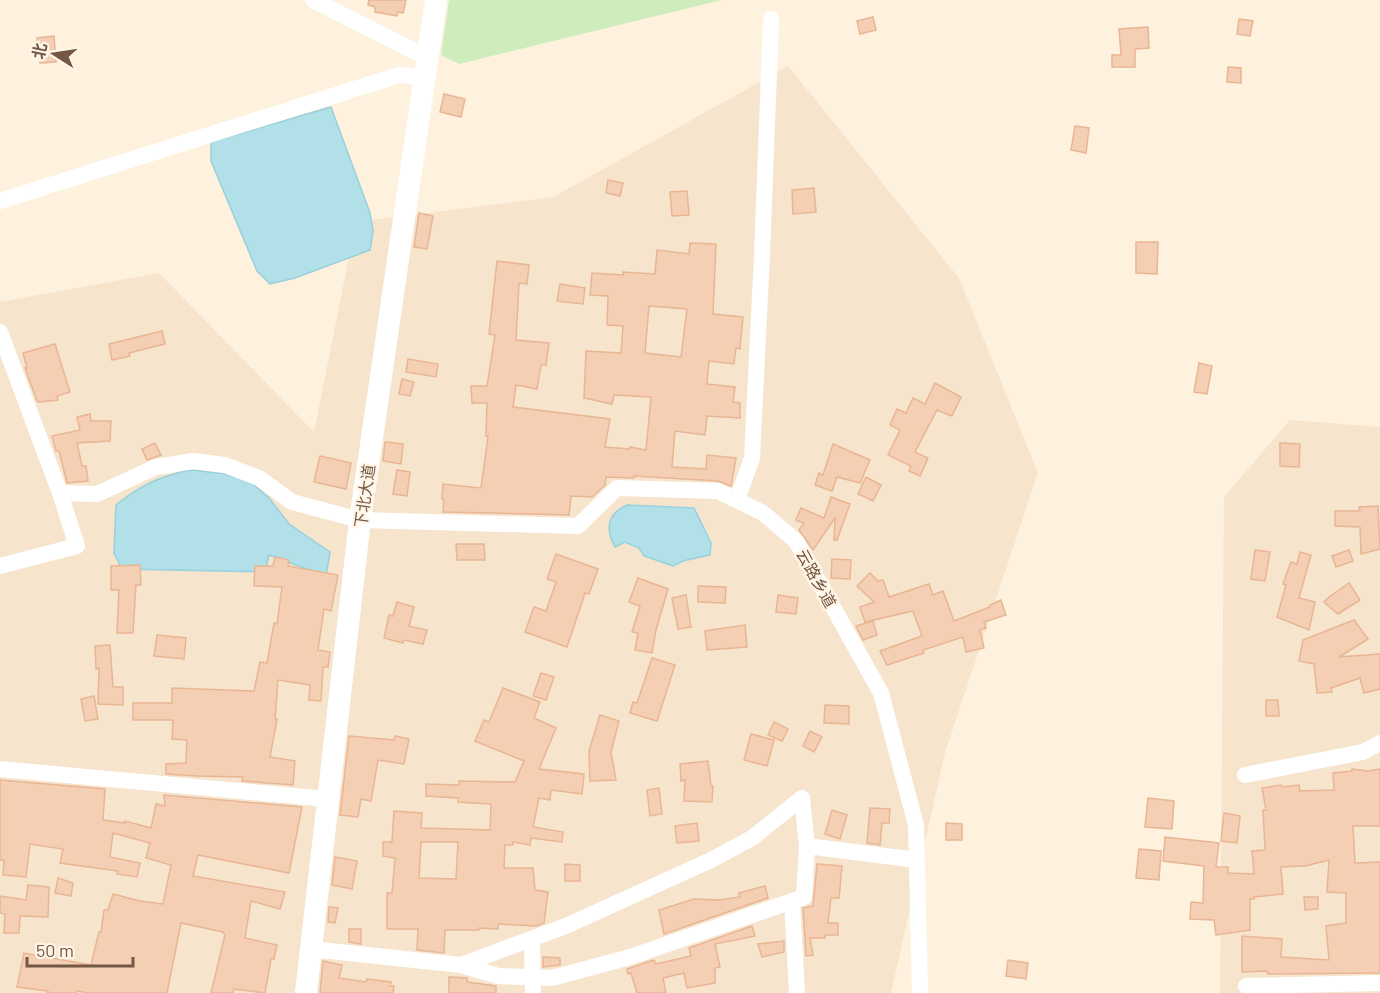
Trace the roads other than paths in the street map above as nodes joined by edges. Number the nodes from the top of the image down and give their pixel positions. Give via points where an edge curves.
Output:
1 (313, 0) edge
2 (436, 0) edge
3 (771, 19) dead end
4 (426, 67) junction
5 (0, 201) edge
6 (0, 332) edge
7 (60, 493) junction
8 (737, 500) junction
9 (360, 520) junction
10 (0, 566) edge
11 (1380, 744) edge
12 (1380, 748) edge
13 (0, 769) edge
14 (1245, 774) dead end
15 (328, 799) junction
16 (807, 846) junction
17 (917, 860) junction
18 (792, 901) junction
19 (532, 939) junction
20 (311, 949) junction
21 (461, 965) junction
22 (1380, 983) edge
23 (533, 985) edge
24 (1246, 986) dead end
25 (306, 993) edge
26 (797, 993) edge
27 (920, 993) edge

1 - 4 street
2 - 4 street, 下北大道
3 - 8 street via 752,458
4 - 5 street
4 - 9 street, 下北大道
6 - 7 street
7 - 9 street, 云路乡道 via 97,494 156,467 193,461 225,465 259,478 292,502
7 - 10 street via 77,546
8 - 9 street, 云路乡道 via 718,491 617,488 578,526
8 - 17 street, 云路乡道 via 763,513 796,541 881,693 916,825
9 - 15 street, 下北大道
11 - 12 street
11 - 14 street via 1362,752
13 - 15 street
15 - 20 street, 下北大道
16 - 17 street
16 - 18 street via 804,897
16 - 19 street via 802,798 752,838 711,860
17 - 27 street, 云路乡道
18 - 23 street via 630,957
18 - 26 street
19 - 21 street
19 - 23 street
20 - 21 street
20 - 25 street, 下北大道
21 - 23 street
22 - 24 street

